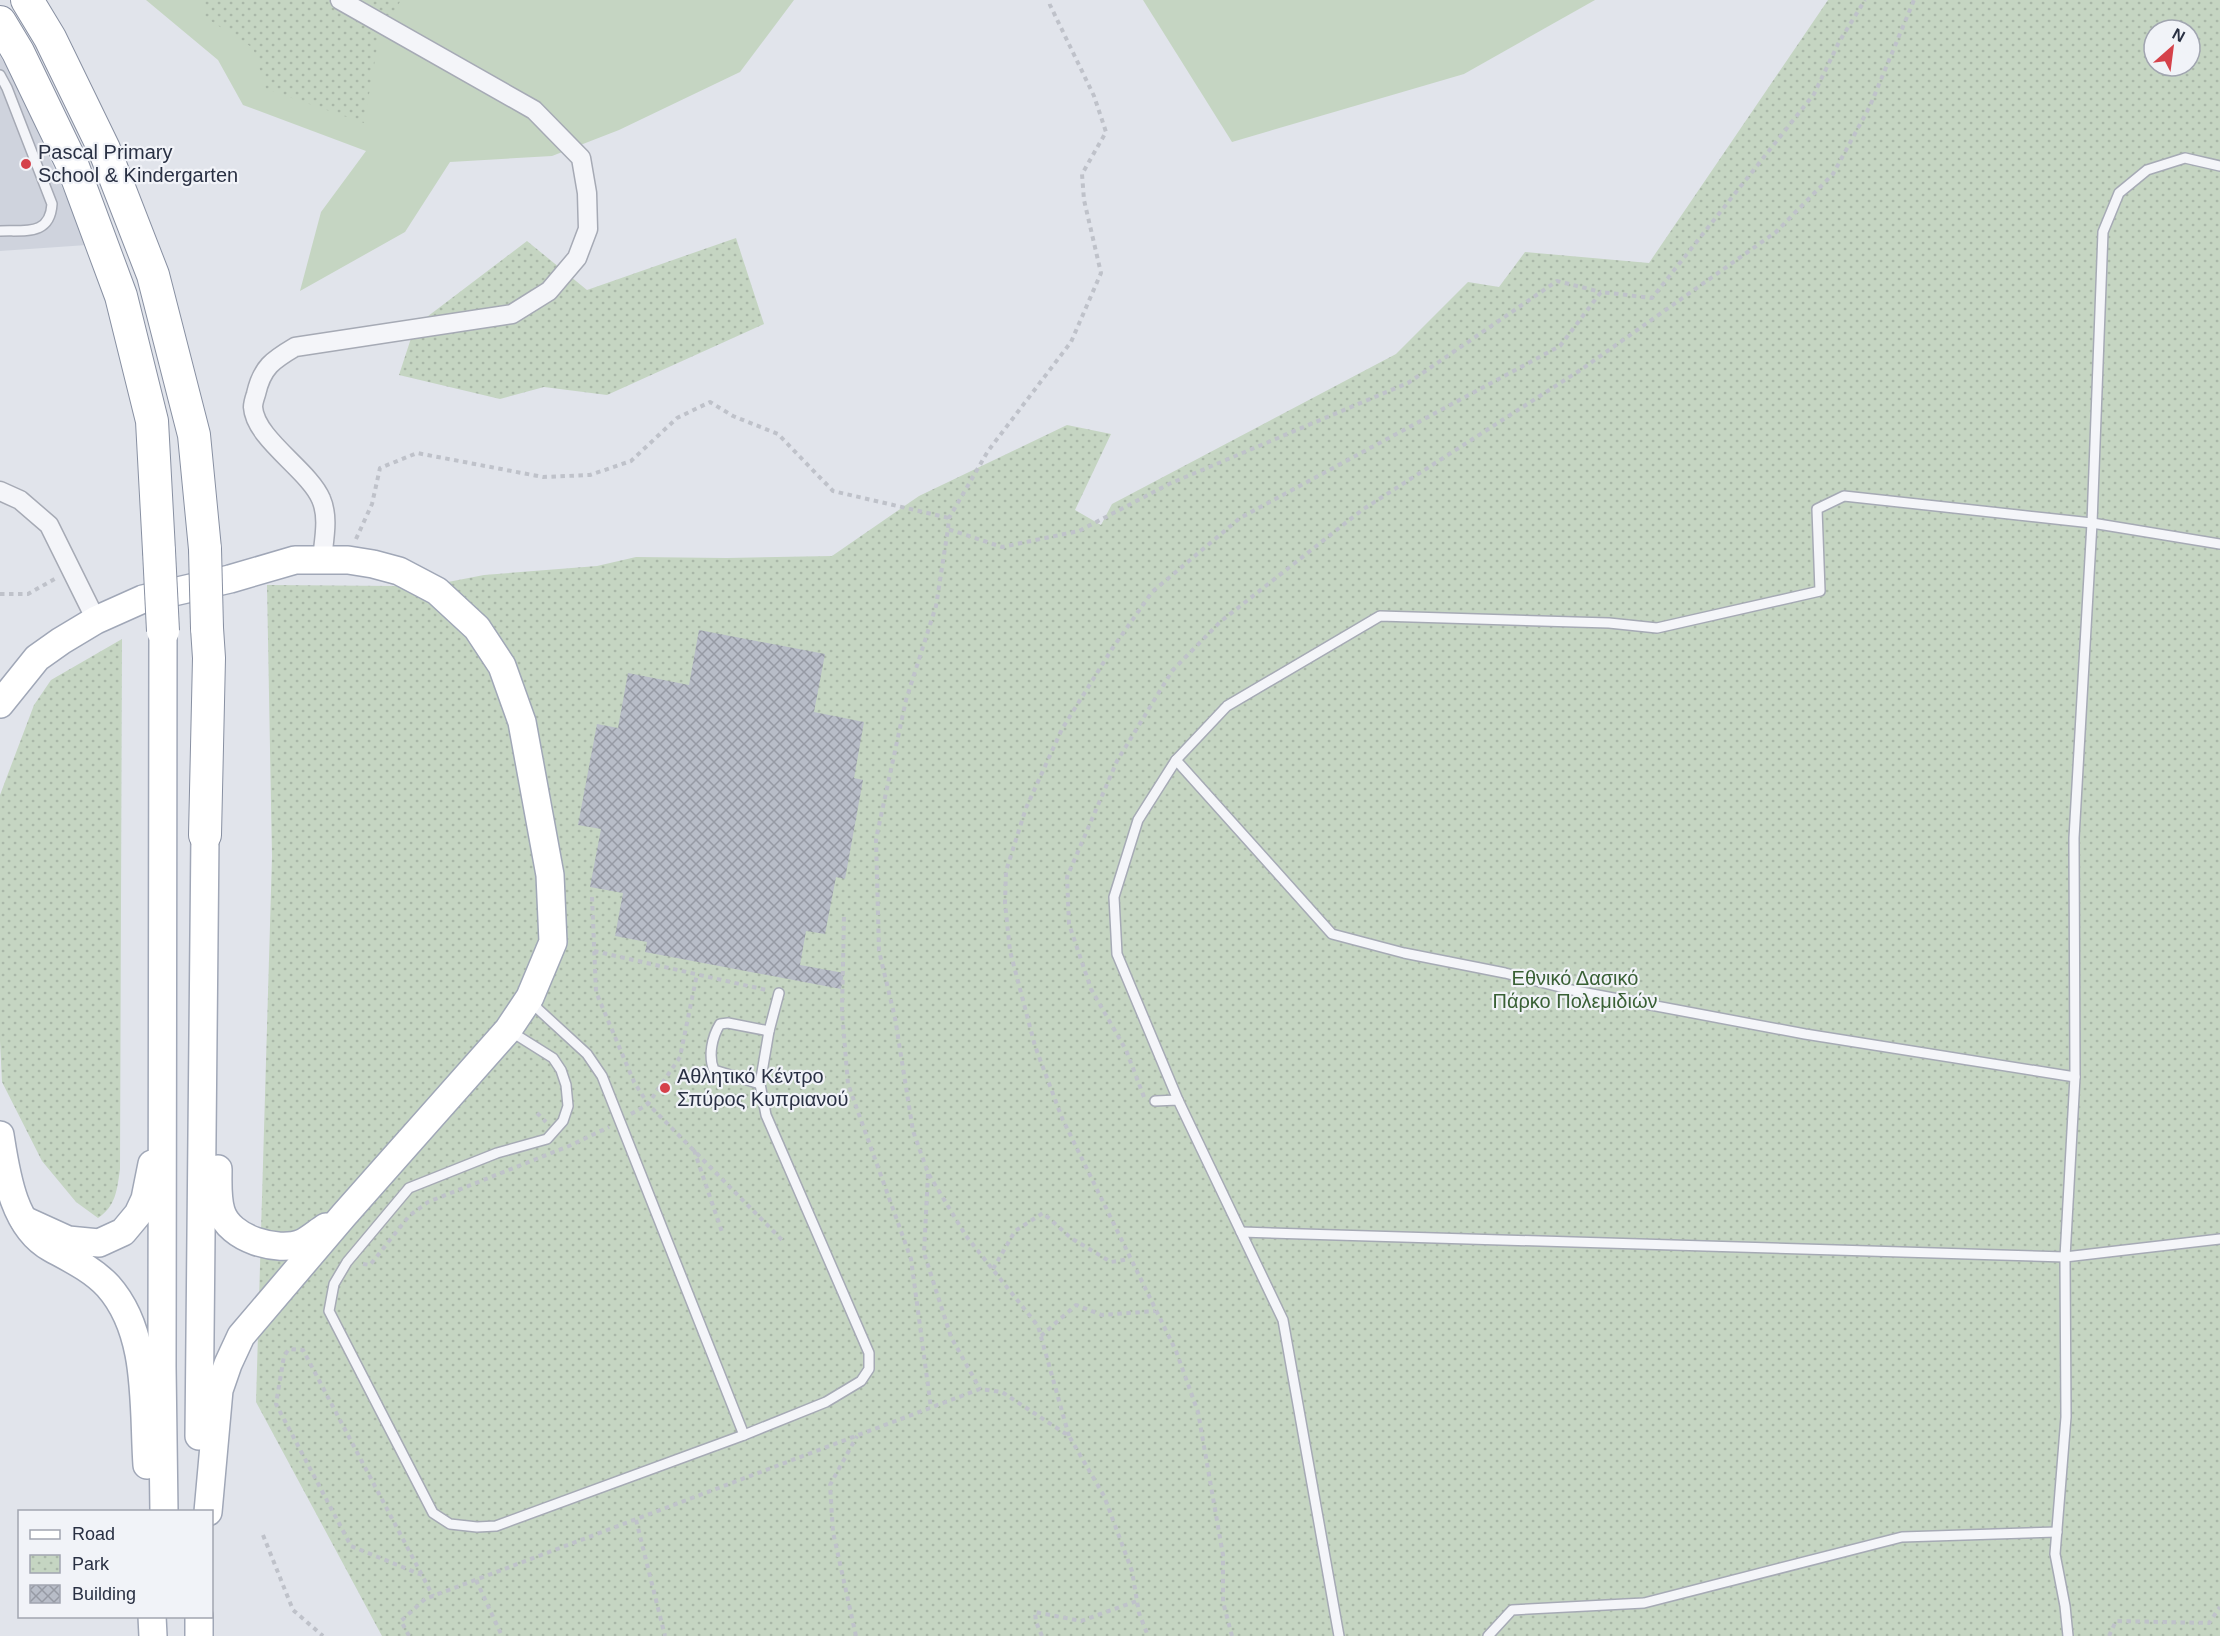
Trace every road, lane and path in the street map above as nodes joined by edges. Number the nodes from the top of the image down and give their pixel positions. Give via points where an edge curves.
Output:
1 (27, 0) edge
2 (340, 0) edge
3 (1049, 0) edge
4 (1865, 0) edge
5 (1914, 0) edge
6 (0, 22) edge
7 (0, 75) edge
8 (2220, 166) edge
9 (0, 231) edge
10 (1601, 292) junction
11 (0, 491) edge
12 (949, 518) junction
13 (2092, 523) junction
14 (948, 529) junction
15 (2220, 544) edge
16 (335, 559) junction
17 (70, 569) junction
18 (0, 594) edge
19 (96, 620) junction
20 (163, 631) joint
21 (0, 704) edge
22 (1176, 760) junction
23 (205, 835) junction
24 (592, 897) dead end
25 (162, 908) junction
26 (844, 917) dead end
27 (594, 951) junction
28 (779, 993) joint
29 (530, 997) junction
30 (508, 1030) junction
31 (769, 1031) junction
32 (2075, 1077) junction
33 (760, 1084) junction
34 (1178, 1100) junction
35 (1155, 1101) joint
36 (0, 1136) edge
37 (693, 1149) junction
38 (928, 1173) junction
39 (344, 1215) junction
40 (24, 1220) junction
41 (722, 1232) dead end
42 (1241, 1232) junction
43 (2220, 1239) edge
44 (784, 1242) dead end
45 (2065, 1257) junction
46 (1130, 1259) junction
47 (993, 1269) junction
48 (1155, 1311) junction
49 (1041, 1336) junction
50 (980, 1389) junction
51 (931, 1408) junction
52 (744, 1435) junction
53 (857, 1436) junction
54 (1069, 1436) junction
55 (149, 1510) edge
56 (164, 1510) edge
57 (199, 1510) edge
58 (208, 1510) edge
59 (636, 1520) junction
60 (2057, 1532) junction
61 (263, 1535) dead end
62 (422, 1575) junction
63 (476, 1580) junction
64 (433, 1596) junction
65 (1137, 1601) junction
66 (2220, 1607) edge
67 (152, 1618) edge
68 (166, 1618) edge
69 (199, 1618) edge
70 (153, 1636) edge
71 (166, 1636) edge
72 (199, 1636) edge
73 (323, 1636) edge
74 (409, 1636) edge
75 (502, 1636) edge
76 (665, 1636) edge
77 (856, 1636) edge
78 (1042, 1636) edge
79 (1148, 1636) edge
80 (1232, 1636) edge
81 (1339, 1636) edge
82 (1488, 1636) edge
83 (2068, 1636) edge
84 (2109, 1636) edge

1 - 23 highway, bridge via 104,149 153,275 194,435 205,549 209,658
2 - 16 street via 534,110 580,158 587,193 588,229 577,258 549,291 512,314 296,346 273,360 259,378 253,408 262,431 321,497
3 - 12 path via 1094,96 1106,132 1082,174 1101,273 1071,342 988,451
4 - 10 path via 1814,94 1652,298
5 - 35 path via 1870,106 1833,174 1776,232 1582,369 1362,510 1220,622 1172,670 1117,761 1067,877 1069,924 1091,989 1126,1050 1145,1100
6 - 20 highway, bridge via 72,164 121,296 152,421
7 - 9 lane via 52,204 45,226
8 - 13 lane via 2185,158 2147,170 2119,193 2103,232
10 - 14 path via 1557,281 1408,383 1169,484 1078,531 1002,547
10 - 46 path via 1560,346 1240,518 1152,592 1062,729 1026,808 1006,871 1010,951 1035,1046 1062,1118
11 - 17 street via 20,500 50,525
12 - 14 path
12 - 16 path via 833,491 778,434 710,402 677,418 631,460 590,476 543,477 417,453 380,468 372,504 357,535
13 - 15 lane
13 - 22 lane via 1844,496 1817,508 1820,591 1657,628 1380,616 1227,706
13 - 32 lane via 2074,838
14 - 38 path via 936,606 906,700 876,839 879,951 895,1017 913,1131
16 - 19 main road via 295,560 143,599
16 - 29 main road via 399,571 437,591 477,628 502,666 522,722 550,875 553,942
17 - 18 path via 28,594
17 - 19 street
19 - 21 main road via 37,658
20 - 25 main road
22 - 32 lane via 1332,934 1576,992 1804,1034
22 - 34 lane via 1138,820 1114,897 1117,954
23 - 39 main road via 221,957 218,1191 222,1214 241,1234 269,1246 302,1243
23 - 57 main road
24 - 27 path
25 - 40 main road via 151,1172 142,1206 123,1232 99,1243 68,1240
25 - 56 main road
26 - 51 path via 842,1012 848,1084 911,1258
27 - 28 path
27 - 37 path via 596,992 634,1082 648,1104
28 - 31 lane
29 - 30 main road
29 - 52 lane via 587,1054 602,1076
30 - 39 main road
30 - 52 lane via 552,1058 561,1070 568,1106 563,1121 547,1138 496,1153 409,1188 347,1262 334,1284 329,1311 433,1513 450,1524 496,1526
31 - 33 lane
31 - 33 lane via 720,1024 710,1060 714,1070
32 - 45 lane
33 - 52 lane via 766,1115 869,1353 868,1369 861,1381 826,1402
34 - 35 lane
34 - 42 lane
36 - 40 main road via 7,1183
37 - 41 path
37 - 44 path
38 - 47 path via 966,1236
38 - 50 path via 924,1253 951,1337
39 - 58 main road via 257,1315 241,1336 228,1364 219,1390
40 - 55 main road via 48,1247 90,1270 108,1286 127,1317 140,1360
42 - 45 lane
42 - 81 lane via 1283,1320
43 - 45 lane
45 - 60 lane via 2066,1417
46 - 47 path via 1111,1262 1071,1238 1043,1213 1015,1231
46 - 48 path
47 - 49 path via 1038,1326
48 - 49 path via 1102,1315 1076,1305
48 - 80 path via 1176,1351 1198,1412 1223,1555 1224,1602
49 - 54 path
50 - 51 path
50 - 54 path via 1002,1392
51 - 53 path
53 - 59 path
53 - 77 path via 830,1485 834,1532
54 - 65 path via 1104,1496 1132,1571
59 - 63 path
59 - 76 path
60 - 82 lane via 1902,1537 1644,1603 1512,1610
60 - 83 lane via 2055,1554
61 - 73 path via 293,1610
62 - 62 path via 303,1350 289,1349 284,1356 276,1404 351,1546
62 - 64 path
63 - 64 path
63 - 75 path
64 - 74 path via 401,1621
65 - 78 path via 1081,1621 1035,1612
65 - 79 path
66 - 84 path via 2209,1623 2116,1621
67 - 70 main road
68 - 71 main road
69 - 72 main road

